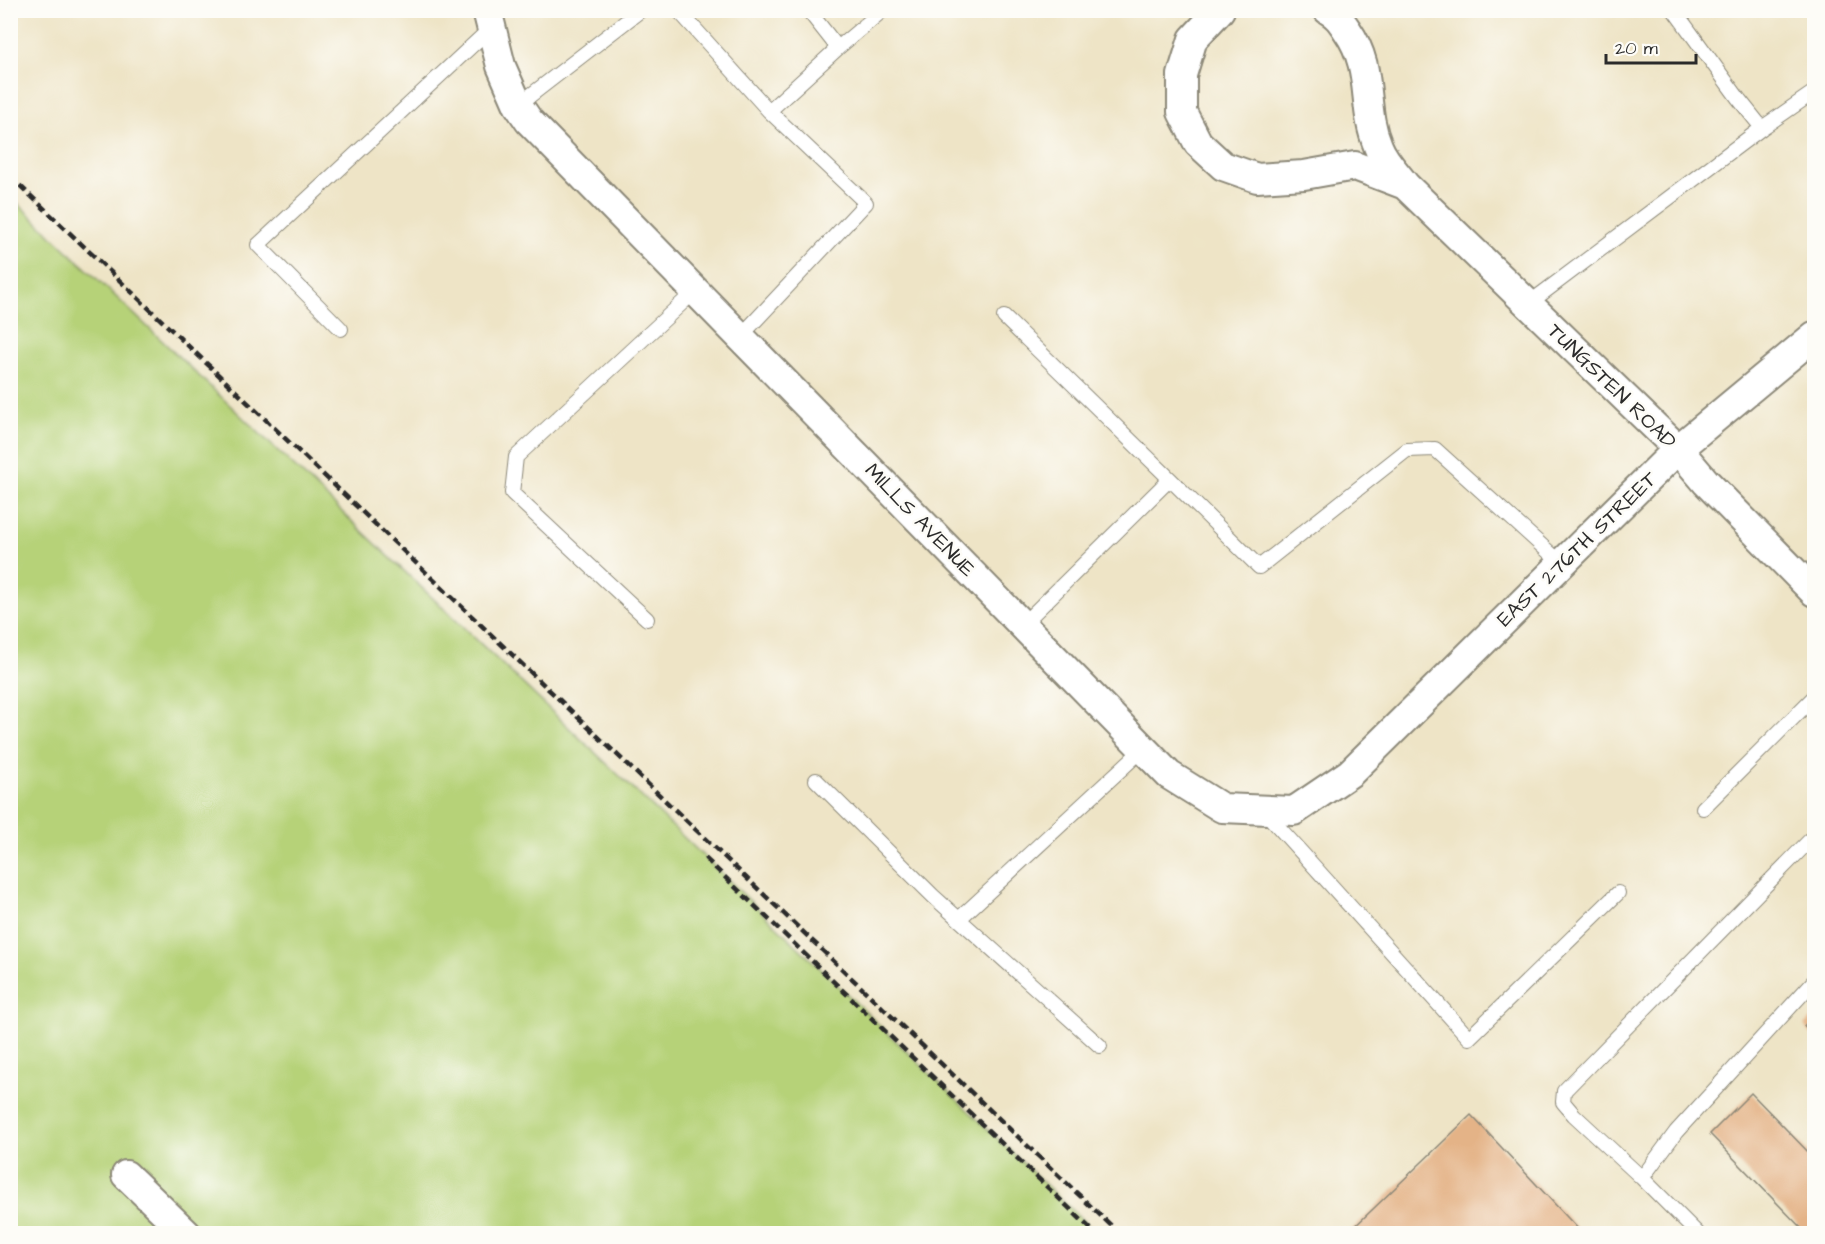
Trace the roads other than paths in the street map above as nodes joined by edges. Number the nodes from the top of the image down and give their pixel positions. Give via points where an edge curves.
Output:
1 (641, 10) edge
2 (678, 10) edge
3 (808, 10) edge
4 (883, 10) edge
5 (1220, 10) edge
6 (1328, 10) edge
7 (1674, 10) edge
8 (489, 19) edge
9 (838, 48) junction
10 (1815, 92) edge
11 (769, 111) junction
12 (523, 113) junction
13 (1762, 128) junction
14 (1404, 184) junction
15 (695, 291) junction
16 (1528, 304) junction
17 (1004, 317) dead end
18 (341, 329) dead end
19 (1815, 336) edge
20 (740, 337) junction
21 (1678, 449) junction
22 (1170, 479) junction
23 (1562, 564) junction
24 (1815, 592) edge
25 (647, 619) dead end
26 (1022, 625) junction
27 (1815, 697) edge
28 (1143, 749) junction
29 (1350, 773) joint
30 (816, 780) dead end
31 (1703, 808) dead end
32 (1262, 810) junction
33 (1815, 836) edge
34 (1618, 893) dead end
35 (959, 920) junction
36 (1815, 981) edge
37 (1100, 1046) dead end
38 (126, 1175) dead end
39 (1642, 1178) junction
40 (187, 1233) edge
41 (1698, 1233) edge

1 - 12 lane
2 - 11 lane
3 - 9 lane
4 - 9 lane
5 - 14 street, TUNGSTEN ROAD via 1193,39 1182,75 1182,112 1198,143 1223,166 1257,178 1355,166
6 - 14 street, TUNGSTEN ROAD via 1337,15 1357,44 1378,147
7 - 13 lane
8 - 12 street via 501,66
8 - 18 lane via 258,245
9 - 11 lane
10 - 13 lane
11 - 20 lane via 866,203
12 - 15 street, MILLS AVENUE
13 - 16 lane
14 - 16 street, TUNGSTEN ROAD
15 - 20 street, MILLS AVENUE
15 - 25 lane via 516,457 512,493
16 - 21 street, TUNGSTEN ROAD
17 - 22 lane
19 - 21 street, EAST 276TH STREET
20 - 26 street, MILLS AVENUE
21 - 23 street, EAST 276TH STREET
21 - 24 street, TUNGSTEN ROAD
22 - 23 lane via 1259,567 1407,450 1435,449
22 - 26 lane
23 - 29 street, EAST 276TH STREET
26 - 28 street, MILLS AVENUE
27 - 31 lane
28 - 32 street, MILLS AVENUE via 1168,775 1222,808
28 - 35 lane
29 - 32 street, MILLS AVENUE via 1294,811
30 - 35 lane
32 - 34 lane via 1468,1038
33 - 39 lane via 1564,1091 1563,1102 1574,1115
35 - 37 lane
36 - 39 lane via 1676,1132
38 - 40 street
39 - 41 lane

